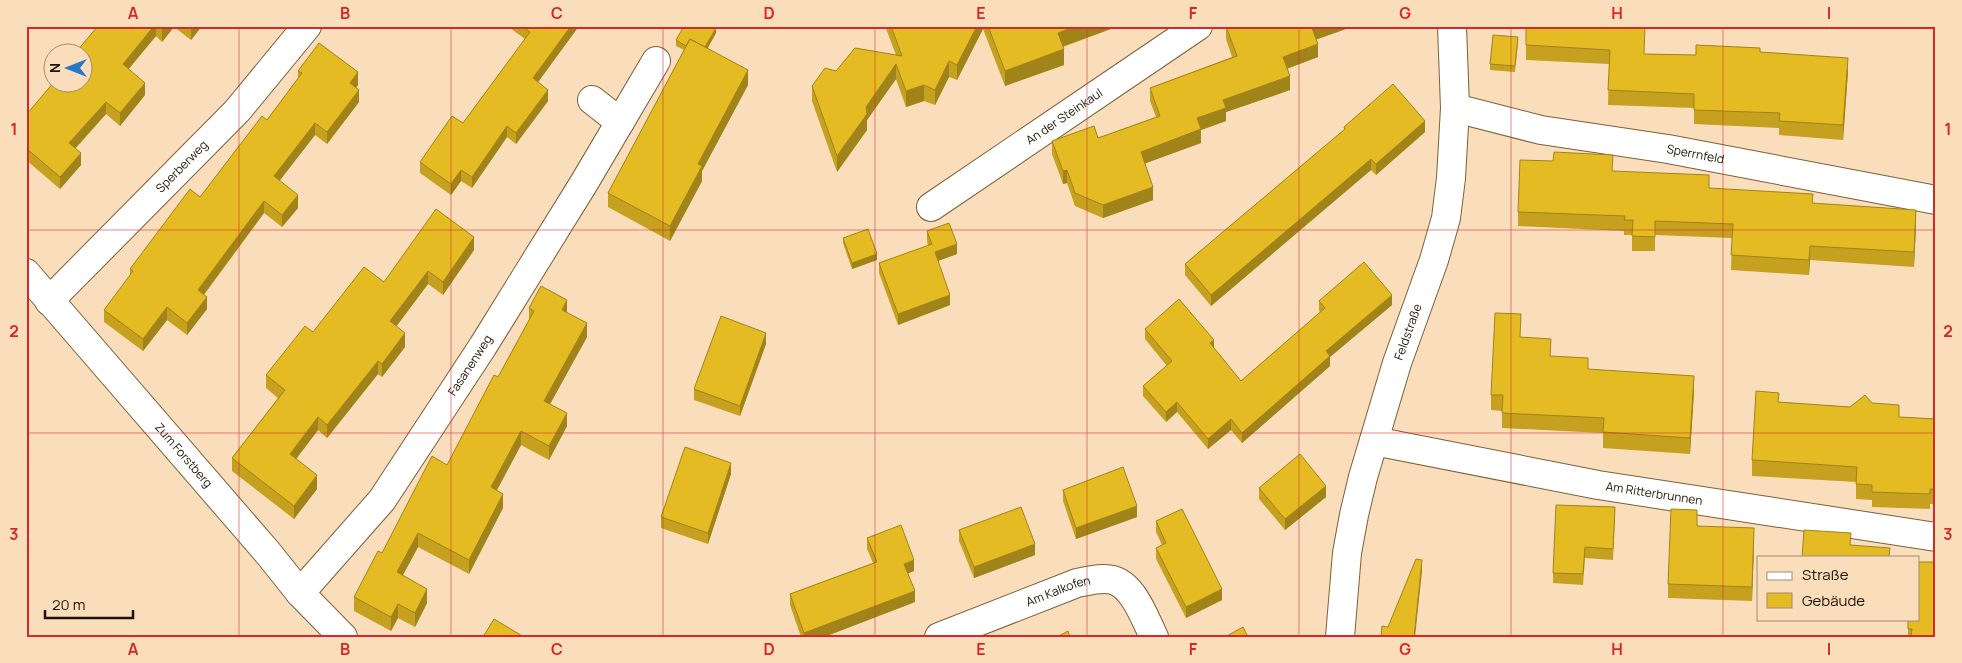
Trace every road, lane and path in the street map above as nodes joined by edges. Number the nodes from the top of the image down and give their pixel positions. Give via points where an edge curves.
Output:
1 (307, 26) edge
2 (1198, 26) edge
3 (1452, 26) edge
4 (656, 61) dead end
5 (592, 100) dead end
6 (1455, 108) junction
7 (620, 122) junction
8 (1936, 200) edge
9 (931, 207) dead end
10 (26, 273) edge
11 (49, 301) junction
12 (1374, 441) junction
13 (1936, 537) edge
14 (300, 593) junction
15 (343, 637) edge
16 (938, 637) edge
17 (1154, 637) edge
18 (1340, 637) edge

1 - 11 street, Sperberweg via 238,111
2 - 9 street, An der Steinkaul
3 - 6 street, Feldstraße
4 - 7 street, Fasanenweg
5 - 7 street
6 - 8 street, Sperrnfeld via 1541,130 1668,149
6 - 12 street, Feldstraße via 1446,218
7 - 14 street, Fasanenweg via 488,338 382,500
10 - 11 street, Zum Forstberg
11 - 14 street, Zum Forstberg
12 - 13 street, Am Ritterbrunnen via 1608,486
12 - 18 street, Feldstraße via 1354,514
14 - 15 street, Zum Forstberg
16 - 17 street, Am Kalkofen via 1077,582 1095,579 1113,580 1126,589 1137,601

